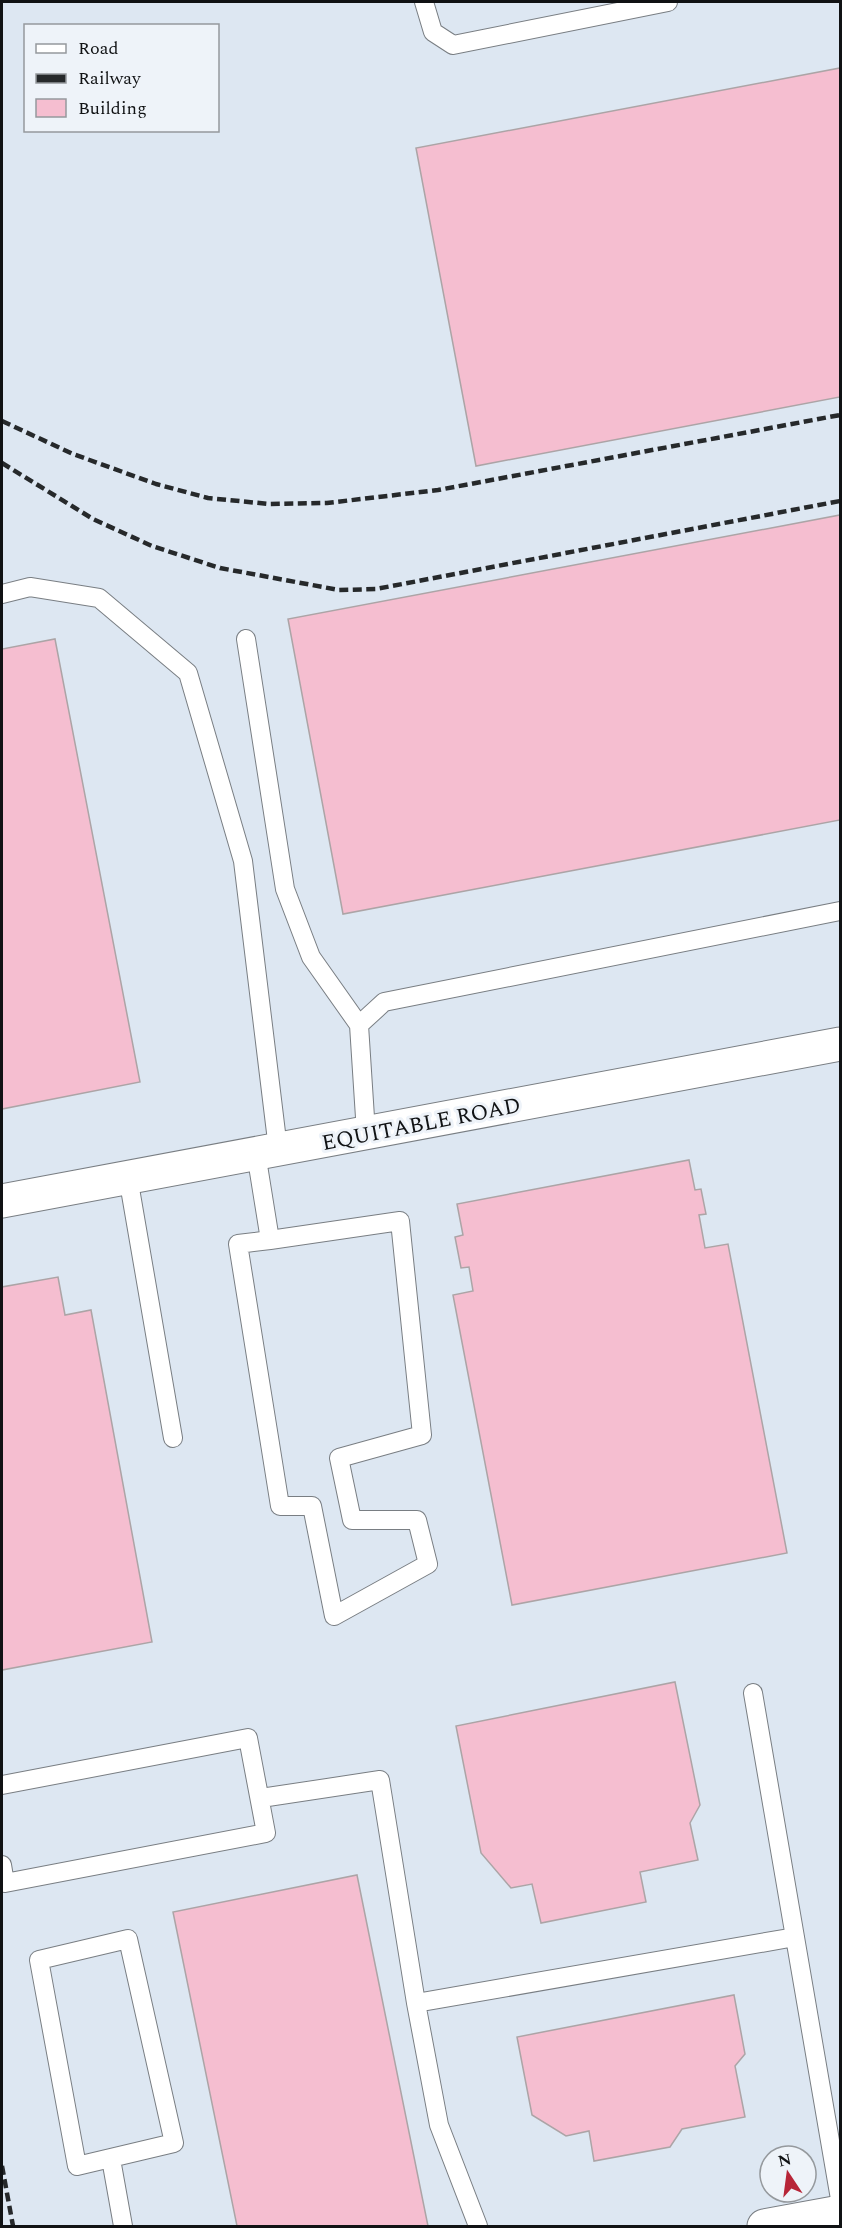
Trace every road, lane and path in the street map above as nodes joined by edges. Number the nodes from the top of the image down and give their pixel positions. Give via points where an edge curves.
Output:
1 (424, 2) edge
2 (668, 2) edge
3 (2, 594) edge
4 (246, 639) dead end
5 (840, 911) edge
6 (359, 1025) junction
7 (840, 1044) edge
8 (366, 1133) junction
9 (267, 1151) junction
10 (128, 1177) junction
11 (2, 1201) edge
12 (270, 1240) junction
13 (173, 1438) dead end
14 (753, 1693) dead end
15 (2, 1785) edge
16 (261, 1798) junction
17 (2, 1865) edge
18 (795, 1936) junction
19 (416, 2003) junction
20 (832, 2096) edge
21 (111, 2159) junction
22 (840, 2199) edge
23 (840, 2212) edge
24 (123, 2226) edge
25 (477, 2226) edge
26 (764, 2226) edge

1 - 2 lane via 433,32 453,45
3 - 9 lane via 30,587 99,598 188,673 243,861
4 - 6 lane via 285,889 311,957
5 - 6 lane via 384,1002
6 - 8 lane
7 - 8 street, EQUITABLE ROAD
8 - 9 street, EQUITABLE ROAD
9 - 10 street, EQUITABLE ROAD
9 - 12 lane
10 - 11 street, EQUITABLE ROAD
10 - 13 lane
12 - 12 lane via 238,1244 280,1506 312,1506 333,1616 428,1564 417,1520 352,1520 339,1458 422,1435 400,1221
14 - 18 lane
15 - 16 lane via 248,1738
16 - 17 lane via 266,1833 5,1883
16 - 19 lane via 380,1780
18 - 19 lane
18 - 20 lane
19 - 25 lane via 439,2125
20 - 22 lane
21 - 21 lane via 174,2143 128,1939 39,1960 77,2166
21 - 24 lane
23 - 26 street

